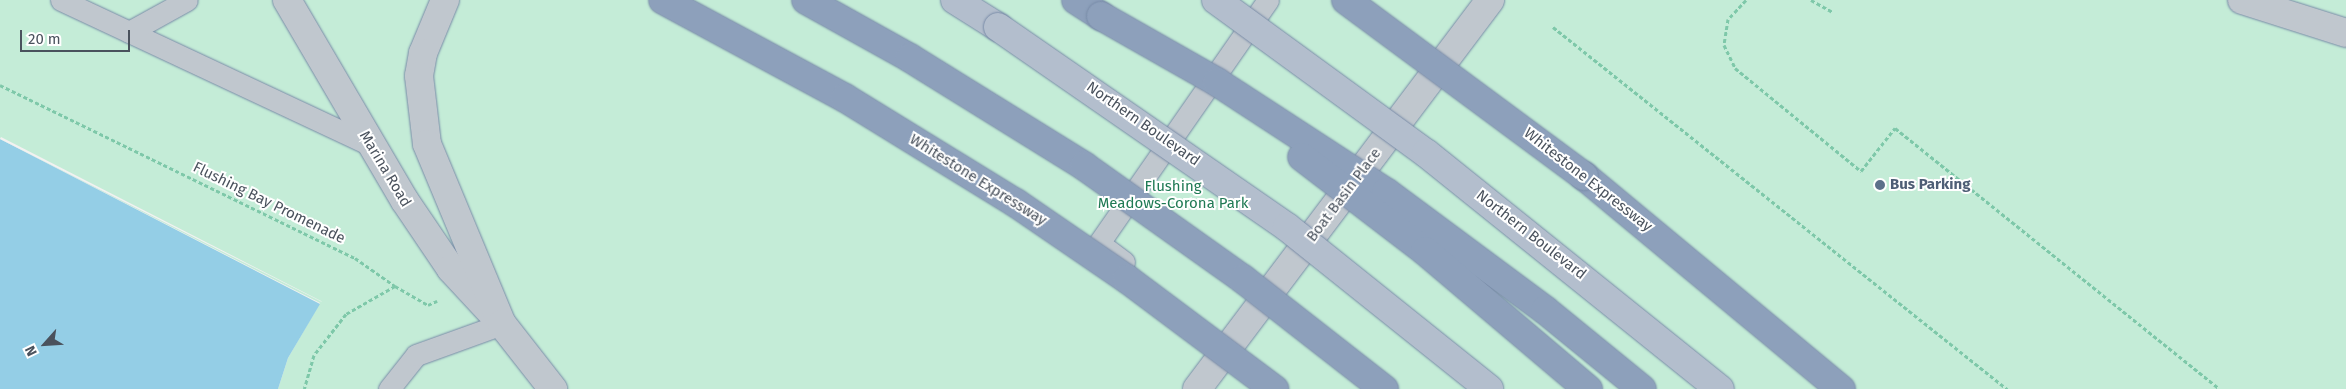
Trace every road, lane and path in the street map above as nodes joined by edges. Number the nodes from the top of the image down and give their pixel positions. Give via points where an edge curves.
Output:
1 (61, 0) edge
2 (187, 0) edge
3 (287, 0) edge
4 (445, 0) edge
5 (664, 0) edge
6 (806, 0) edge
7 (955, 0) edge
8 (1076, 0) edge
9 (1216, 0) edge
10 (1268, 0) edge
11 (1346, 0) edge
12 (1371, 0) edge
13 (1490, 0) edge
14 (1746, 0) edge
15 (1811, 0) edge
16 (2242, 0) edge
17 (1833, 12) dead end
18 (1101, 16) junction
19 (1553, 26) dead end
20 (129, 32) junction
21 (2346, 33) edge
22 (0, 85) edge
23 (369, 144) junction
24 (1584, 176) junction
25 (502, 324) junction
26 (1233, 342) junction
27 (1822, 371) junction
28 (2218, 388) dead end
29 (304, 389) edge
30 (389, 389) edge
31 (553, 389) edge
32 (1197, 389) edge
33 (1274, 389) edge
34 (1384, 389) edge
35 (1489, 389) edge
36 (1588, 389) edge
37 (1642, 389) edge
38 (1720, 389) edge
39 (1841, 389) edge
40 (1848, 389) edge
41 (2007, 389) edge

1 - 20 lane
2 - 20 lane
3 - 23 street, Marina Road
4 - 25 street, Marina Road via 423,53 419,76 422,126 432,160
5 - 33 highway, Whitestone Expressway, bridge via 845,98 1016,203 1127,279
6 - 34 highway, bridge via 910,58 1084,166 1243,279
7 - 35 main road, Northern Boulevard, bridge via 998,26 1280,221 1393,308
8 - 18 highway
9 - 38 main road, Northern Boulevard, bridge via 1426,153
10 - 26 lane via 1099,243
11 - 24 highway, Whitestone Expressway, bridge
12 - 24 highway, bridge
13 - 26 street, Boat Basin Place
14 - 28 path via 1728,19 1724,45 1735,68 1861,171 1895,128
15 - 17 path
16 - 21 street
18 - 36 highway, bridge via 1372,209
18 - 37 highway, bridge via 1217,82 1386,192 1538,304
19 - 41 path
20 - 23 lane
22 - 29 path, Flushing Bay Promenade via 355,258 395,286 346,314 314,355
23 - 25 street, Marina Road via 436,250
24 - 27 highway, Whitestone Expressway
25 - 30 lane via 416,355
25 - 31 street, Marina Road
26 - 32 street, Boat Basin Place
27 - 39 highway
27 - 40 highway

